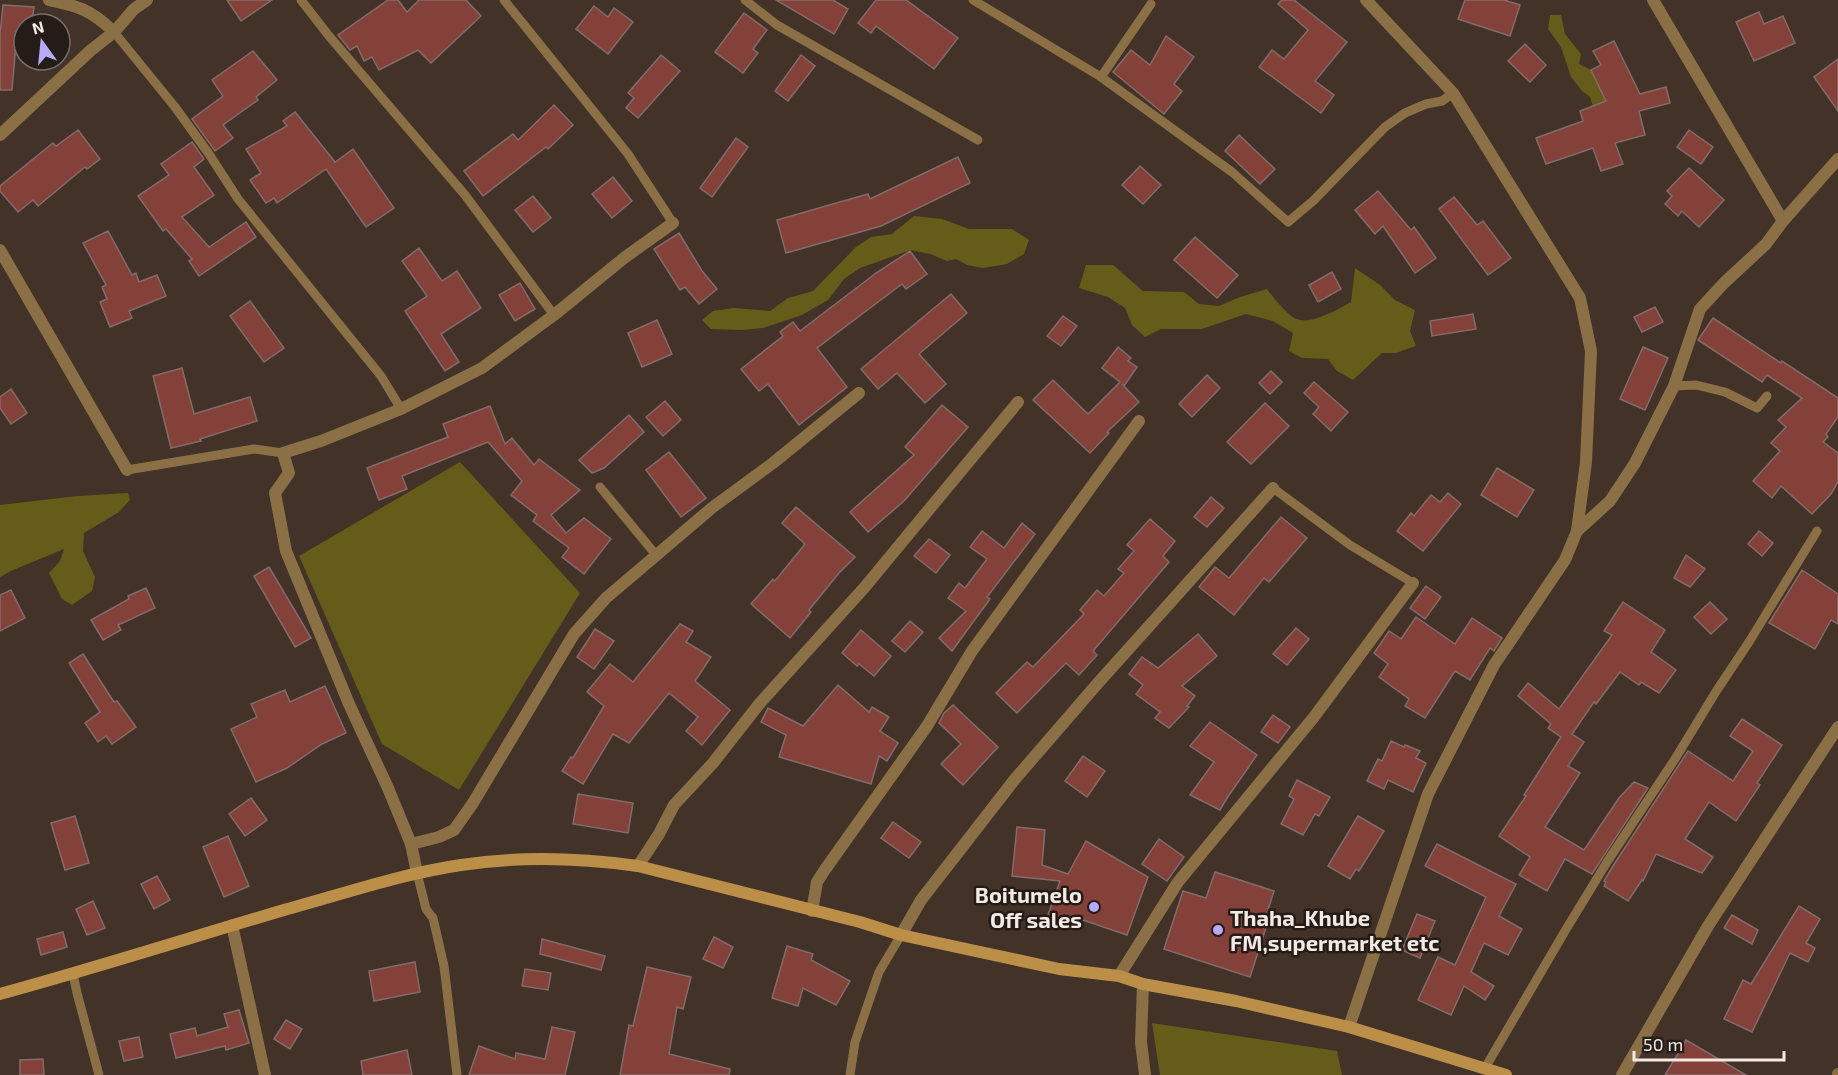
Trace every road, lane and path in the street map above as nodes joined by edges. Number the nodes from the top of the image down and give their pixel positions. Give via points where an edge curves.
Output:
1 (49, 0) edge
2 (147, 0) edge
3 (301, 0) edge
4 (504, 0) edge
5 (745, 0) edge
6 (973, 0) edge
7 (1366, 0) edge
8 (1653, 0) edge
9 (988, 4) edge
10 (1151, 4) dead end
11 (114, 32) junction
12 (1101, 78) junction
13 (1453, 93) junction
14 (0, 135) edge
15 (978, 140) dead end
16 (1838, 159) edge
17 (1783, 221) junction
18 (673, 223) joint
19 (0, 250) edge
20 (554, 315) junction
21 (1674, 386) junction
22 (859, 393) dead end
23 (1767, 396) dead end
24 (1018, 402) dead end
25 (401, 409) junction
26 (1139, 421) dead end
27 (283, 453) junction
28 (128, 471) joint
29 (600, 487) dead end
30 (1273, 488) joint
31 (1577, 531) junction
32 (1817, 531) dead end
33 (656, 555) junction
34 (1413, 583) joint
35 (1838, 727) edge
36 (411, 844) junction
37 (638, 866) junction
38 (417, 873) junction
39 (812, 911) junction
40 (232, 925) junction
41 (900, 935) junction
42 (73, 974) junction
43 (1119, 976) junction
44 (1143, 984) junction
45 (0, 994) edge
46 (1349, 1027) junction
47 (1485, 1068) junction
48 (99, 1075) edge
49 (265, 1075) edge
50 (457, 1075) edge
51 (850, 1075) edge
52 (1146, 1075) edge
53 (1506, 1075) edge
54 (1622, 1075) edge

1 - 11 street via 78,6 99,17
2 - 11 street
3 - 20 lane via 465,195
4 - 18 lane via 628,154
5 - 15 lane via 777,25
6 - 9 lane
7 - 13 street
8 - 17 street
9 - 12 lane
10 - 12 lane
11 - 14 street
11 - 25 lane via 175,107 238,199 381,376
12 - 13 lane via 1232,172 1288,222 1385,127 1405,113 1442,101
13 - 31 street via 1580,298 1591,351 1586,462
16 - 17 street
17 - 21 street via 1766,244 1700,309
18 - 20 street
19 - 28 street
20 - 25 street via 482,368
21 - 23 lane via 1696,385 1725,392 1756,408
21 - 31 street via 1635,463 1610,501
22 - 33 street
24 - 37 street via 864,588 674,805
25 - 27 street
26 - 39 street via 972,651 927,726 824,871 817,882
27 - 28 lane via 254,449
27 - 36 street via 289,473 275,493 286,550
29 - 33 lane
30 - 34 lane via 1350,545
30 - 41 street via 1015,780 921,900
31 - 46 street via 1565,560 1494,664 1428,794
32 - 47 lane via 1607,862
33 - 36 street via 606,598 574,634 454,830
34 - 43 street via 1314,717 1178,882
35 - 54 street via 1708,926
36 - 38 street
37 - 38 main road via 604,861 518,860
37 - 39 main road
38 - 40 main road
38 - 50 lane via 444,966
39 - 41 main road
40 - 42 main road
40 - 49 street
41 - 43 main road via 1059,969
41 - 51 lane via 879,972 855,1042
42 - 45 main road
42 - 48 lane
43 - 44 main road
44 - 46 main road
44 - 52 street via 1141,1042
46 - 47 main road
47 - 53 main road

